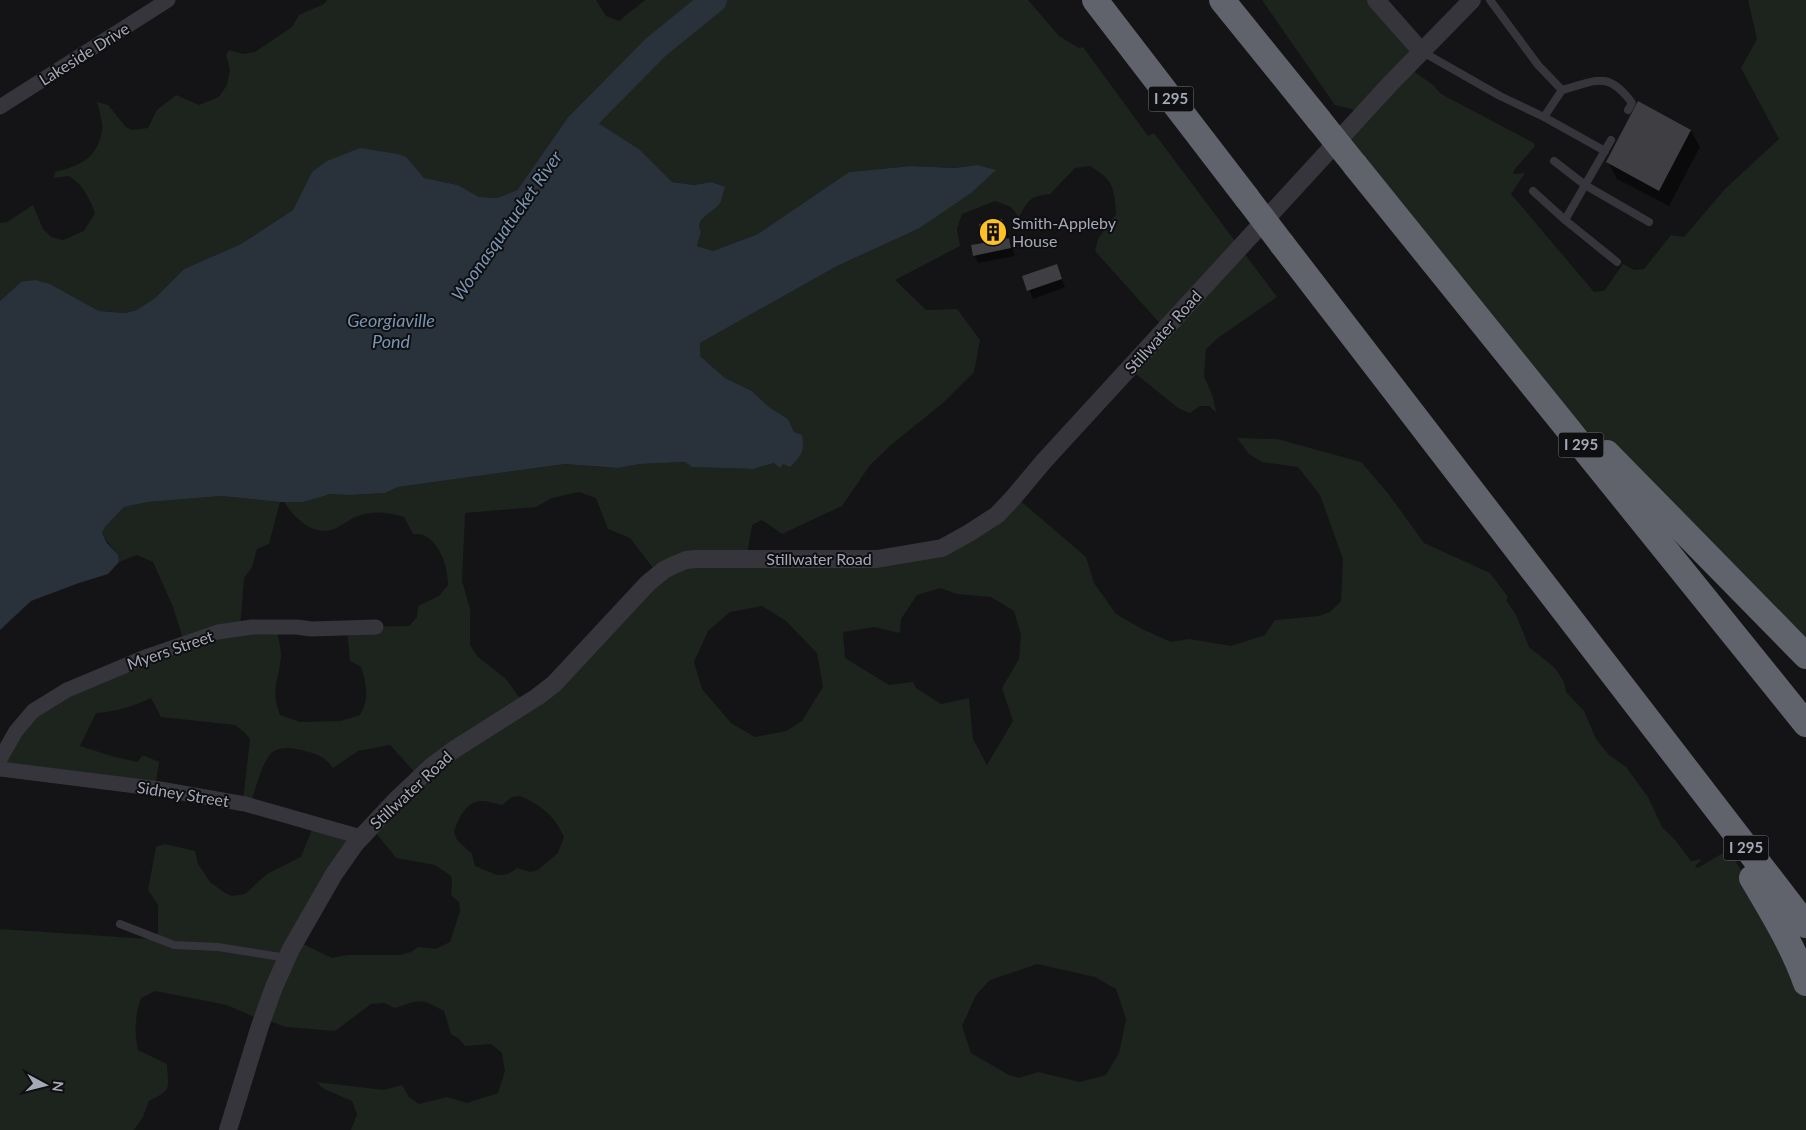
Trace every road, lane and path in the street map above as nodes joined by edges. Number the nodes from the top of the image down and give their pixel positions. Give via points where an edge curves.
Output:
1 (168, 0) edge
2 (1095, 0) edge
3 (1222, 0) edge
4 (1376, 0) edge
5 (1472, 0) edge
6 (1490, 0) edge
7 (1421, 51) junction
8 (1562, 90) junction
9 (0, 107) edge
10 (1628, 110) dead end
11 (1544, 117) junction
12 (1611, 140) dead end
13 (1605, 151) junction
14 (1554, 161) dead end
15 (1585, 185) junction
16 (1533, 191) dead end
17 (1565, 220) junction
18 (1649, 222) dead end
19 (1617, 262) dead end
20 (1480, 319) junction
21 (376, 627) dead end
22 (1806, 656) edge
23 (1806, 724) edge
24 (0, 759) edge
25 (0, 769) edge
26 (1687, 771) junction
27 (361, 837) junction
28 (120, 924) dead end
29 (1806, 925) edge
30 (287, 958) junction
31 (1806, 983) edge
32 (228, 1130) edge

1 - 9 street, Lakeside Drive
2 - 26 highway, I 295, bridge
3 - 20 highway, I 295, bridge
4 - 7 street
5 - 7 street, Stillwater Road
6 - 8 lane via 1538,65
7 - 11 lane
7 - 27 street, Stillwater Road via 1013,498 987,522 942,548 877,559 706,558 674,565 648,583 554,684 432,766
8 - 10 lane via 1601,80 1612,83 1632,103
8 - 11 lane
11 - 13 lane
12 - 13 lane
13 - 15 lane
14 - 15 lane
15 - 17 lane
15 - 18 lane
16 - 17 lane
17 - 19 lane
20 - 22 highway
20 - 23 highway, I 295
21 - 24 street, Myers Street via 252,627 218,632 148,656 67,690 34,711 16,731
25 - 27 street, Sidney Street via 160,789 245,804
26 - 29 highway, I 295
26 - 31 highway via 1777,921
27 - 30 street, Stillwater Road via 334,874
28 - 30 lane via 174,945 218,947
30 - 32 street, Stillwater Road via 260,1026

